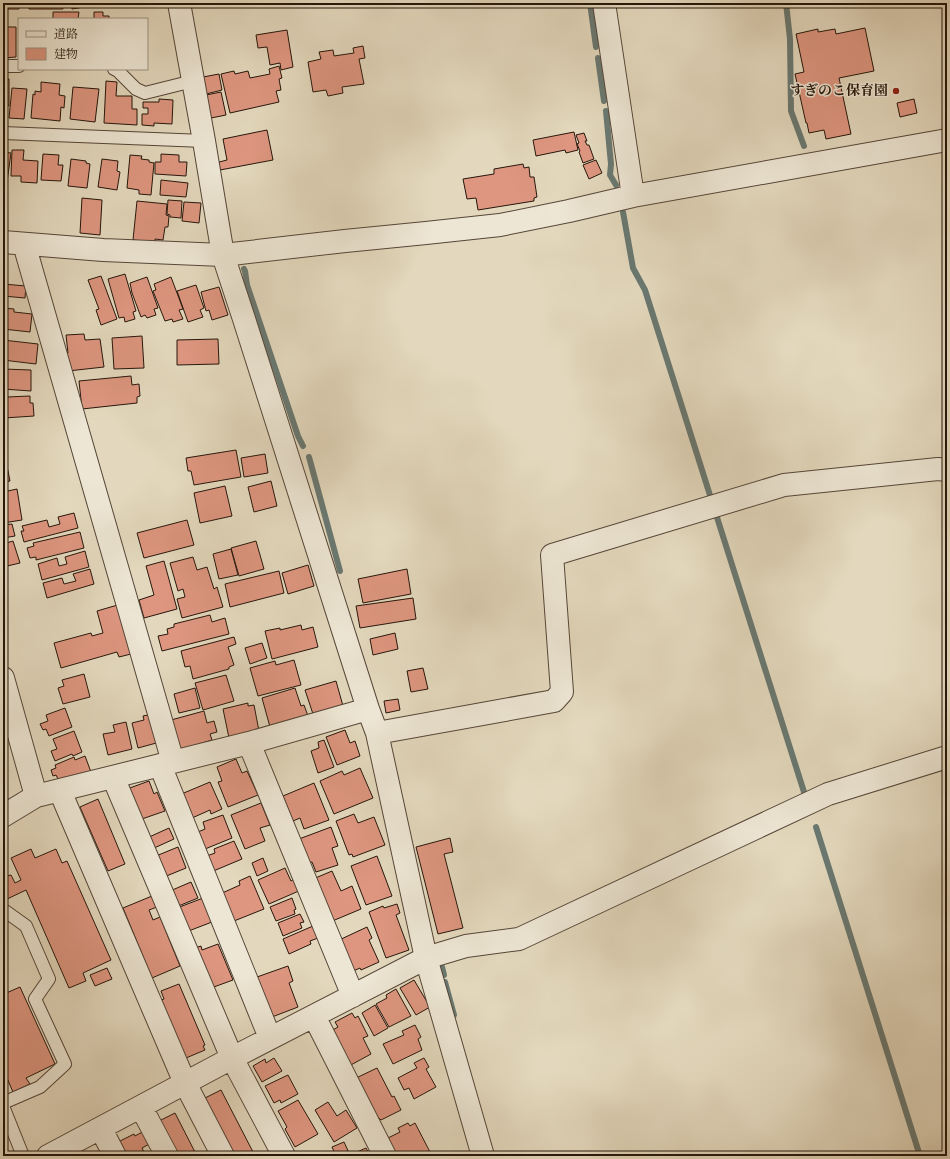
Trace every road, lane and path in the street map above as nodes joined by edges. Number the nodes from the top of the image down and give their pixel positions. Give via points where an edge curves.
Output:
1 (179, 3) edge
2 (604, 3) edge
3 (3, 66) edge
4 (18, 66) edge
5 (116, 70) edge
6 (193, 81) junction
7 (3, 133) edge
8 (947, 140) edge
9 (204, 141) junction
10 (633, 196) junction
11 (14, 243) edge
12 (223, 255) junction
13 (947, 470) edge
14 (3, 678) edge
15 (368, 709) junction
16 (378, 733) junction
17 (249, 743) junction
18 (947, 757) edge
19 (167, 763) junction
20 (113, 777) junction
21 (60, 791) junction
22 (36, 796) junction
23 (3, 816) edge
24 (3, 912) edge
25 (426, 958) junction
26 (353, 996) junction
27 (314, 1016) junction
28 (270, 1038) junction
29 (232, 1058) junction
30 (185, 1083) junction
31 (3, 1105) edge
32 (141, 1107) junction
33 (101, 1128) junction
34 (53, 1155) edge
35 (23, 1156) edge
36 (115, 1156) edge
37 (167, 1156) edge
38 (223, 1156) edge
39 (284, 1156) edge
40 (385, 1156) edge
41 (483, 1156) edge

1 - 6 street
2 - 10 street
3 - 4 lane
5 - 6 lane via 136,89 145,93
6 - 9 street
7 - 9 lane
8 - 10 street
9 - 12 street
10 - 12 street via 500,225
11 - 12 street
11 - 19 street
12 - 15 street
13 - 16 street via 784,485 552,555 562,692 554,701
14 - 22 street
15 - 16 street
15 - 17 street
16 - 25 street
17 - 19 street
17 - 26 street
18 - 25 street via 828,794 519,940 466,946
19 - 20 street
19 - 28 street
20 - 21 street
20 - 29 street
21 - 22 street
21 - 30 street
22 - 23 street
24 - 31 lane via 26,926 49,979 35,999 65,1064 40,1087
25 - 26 street
25 - 41 street
26 - 27 street
27 - 28 street
27 - 40 street
28 - 29 street
29 - 30 street
29 - 39 street
30 - 32 street
30 - 38 street
31 - 35 lane
32 - 33 street
32 - 37 street
33 - 34 street
33 - 36 street

